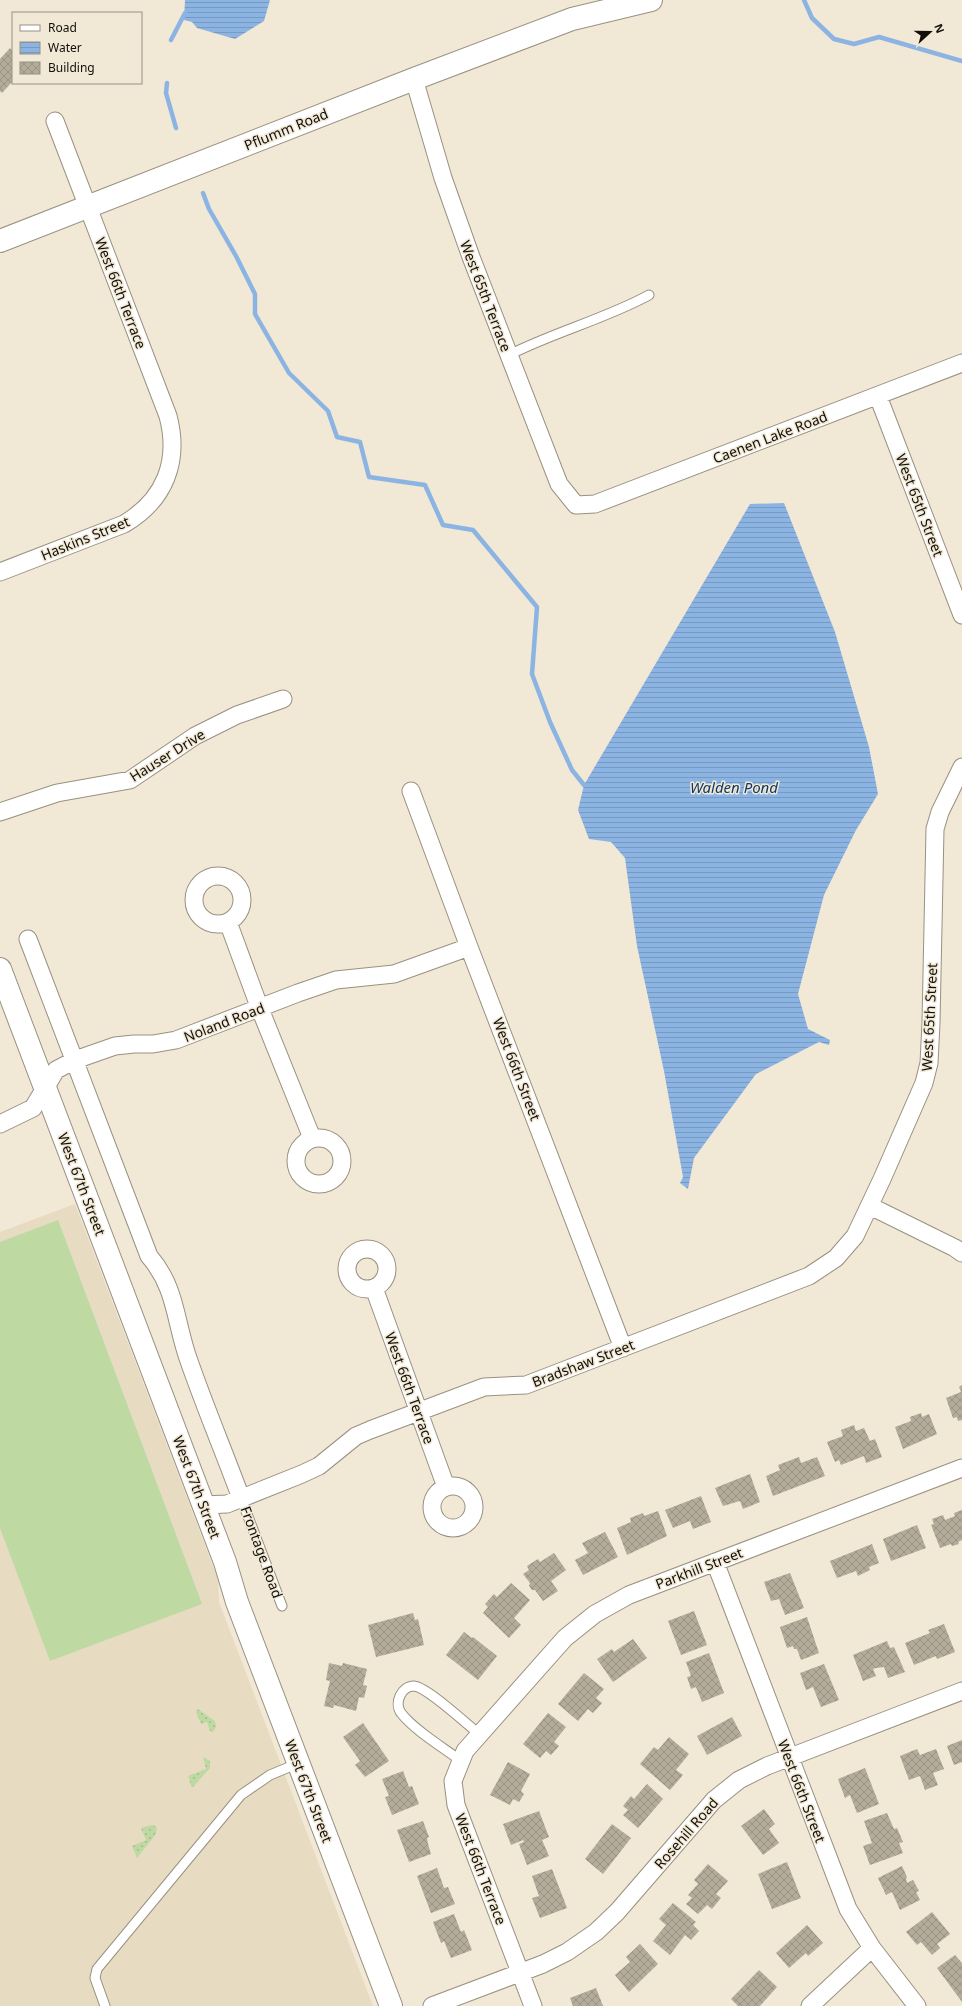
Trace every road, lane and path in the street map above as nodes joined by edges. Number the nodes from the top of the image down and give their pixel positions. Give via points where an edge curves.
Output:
1 (606, 0) edge
2 (651, 0) edge
3 (572, 19) junction
4 (414, 79) junction
5 (55, 121) dead end
6 (89, 207) junction
7 (0, 241) edge
8 (649, 295) dead end
9 (509, 355) junction
10 (962, 363) edge
11 (878, 396) junction
12 (170, 468) joint
13 (576, 505) joint
14 (0, 572) edge
15 (962, 615) edge
16 (284, 699) dead end
17 (962, 767) edge
18 (411, 790) dead end
19 (0, 812) edge
20 (228, 922) dead end
21 (28, 939) dead end
22 (469, 947) junction
23 (0, 969) edge
24 (260, 1009) junction
25 (75, 1060) junction
26 (45, 1087) junction
27 (0, 1124) edge
28 (312, 1138) dead end
29 (870, 1206) junction
30 (962, 1253) edge
31 (374, 1288) dead end
32 (623, 1348) junction
33 (418, 1412) junction
34 (962, 1468) edge
35 (446, 1487) dead end
36 (242, 1498) junction
37 (204, 1505) junction
38 (715, 1562) junction
39 (282, 1606) dead end
40 (962, 1691) edge
41 (480, 1735) junction
42 (789, 1757) junction
43 (461, 1761) junction
44 (299, 1764) junction
45 (872, 1948) junction
46 (520, 1972) junction
47 (105, 2006) edge
48 (391, 2006) edge
49 (432, 2006) edge
50 (534, 2006) edge
51 (810, 2006) edge
52 (917, 2006) edge

1 - 3 street, Pflumm Road
2 - 3 street, Pflumm Road
3 - 4 street, Pflumm Road
4 - 6 street, Pflumm Road
4 - 9 street, West 65th Terrace via 443,178
5 - 6 street, West 66th Terrace
6 - 7 street, Pflumm Road
6 - 12 street, West 66th Terrace via 168,416 173,451
8 - 9 lane via 626,308 537,341
9 - 13 street, West 65th Terrace via 559,484
10 - 11 street, Caenen Lake Road
11 - 13 street, Caenen Lake Road via 595,504
11 - 15 street, West 65th Street
12 - 14 street, Haskins Street via 150,504 124,524
16 - 19 street, Hauser Drive via 237,715 195,736 130,780 57,793
17 - 29 street, West 65th Street via 940,812 935,829 929,1063 924,1083
18 - 22 street, West 66th Street
20 - 24 street
21 - 25 street
22 - 24 street, Noland Road via 394,974 336,980
22 - 32 street, West 66th Street
23 - 26 street, West 67th Street
24 - 25 street, Noland Road via 176,1040 115,1046
24 - 28 street
25 - 26 street, Noland Road via 56,1070
25 - 36 street via 150,1256 161,1270 177,1311 180,1335
26 - 27 street, Noland Road via 33,1108
26 - 37 street, West 67th Street
29 - 30 street
29 - 32 street, Bradshaw Street via 855,1236 836,1258 809,1276
31 - 33 street, West 66th Terrace
32 - 33 street, Bradshaw Street via 526,1385 484,1387
33 - 35 street, West 66th Terrace
33 - 36 street, Bradshaw Street via 356,1436 319,1466
34 - 38 street, Parkhill Street
36 - 37 street, Bradshaw Street via 227,1504
36 - 39 lane, Frontage Road
37 - 44 street, West 67th Street via 237,1602
38 - 41 street, Parkhill Street via 629,1596 595,1614 565,1638
38 - 42 street, West 66th Street
40 - 42 street, Rosehill Road
41 - 43 street, West 66th Terrace via 465,1751
41 - 43 lane via 423,1689 416,1686 403,1690 398,1707 401,1712
42 - 45 street, West 66th Street via 848,1909
42 - 46 street, Rosehill Road via 739,1780 714,1800 617,1912 596,1932 567,1952 544,1964
43 - 46 street, West 66th Terrace via 453,1781 456,1805
44 - 47 lane via 270,1774 241,1795 97,1969 95,1978
44 - 48 street, West 67th Street
45 - 51 street
45 - 52 street, West 66th Street
46 - 49 street, Rosehill Road
46 - 50 street, West 66th Terrace

